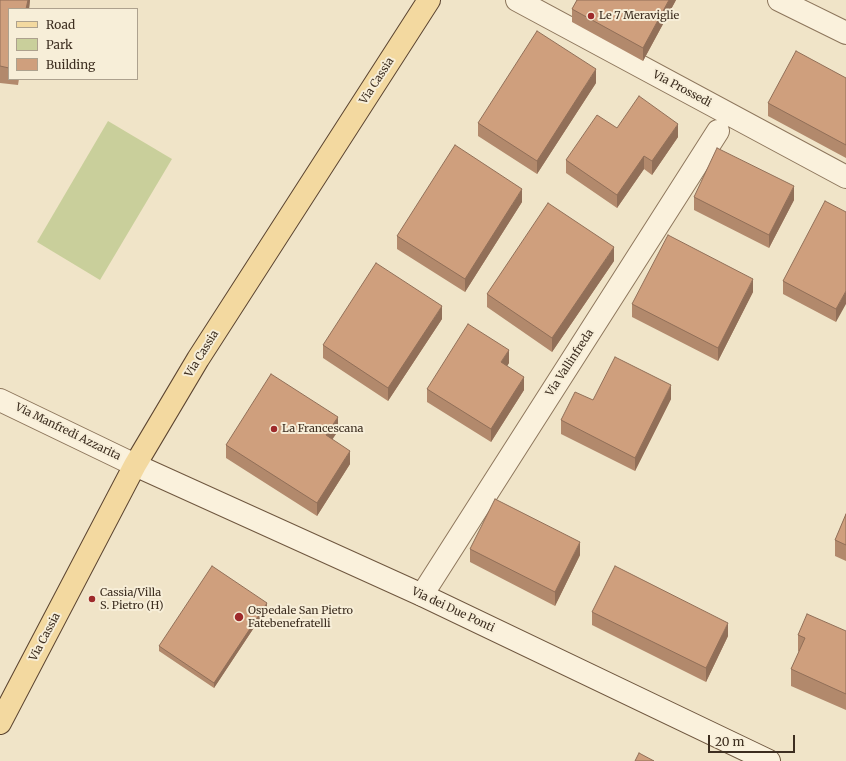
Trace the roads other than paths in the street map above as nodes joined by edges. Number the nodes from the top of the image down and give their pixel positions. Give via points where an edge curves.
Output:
1 (429, 0) edge
2 (517, 0) edge
3 (780, 0) edge
4 (846, 33) edge
5 (718, 131) dead end
6 (846, 177) edge
7 (0, 400) edge
8 (135, 465) junction
9 (422, 595) junction
10 (0, 723) edge
11 (769, 761) edge

1 - 8 main road, Via Cassia via 198,359
2 - 6 street, Via Prossedi
3 - 4 street
5 - 9 street, Via Vallinfreda
7 - 8 street, Via Manfredi Azzarita
8 - 9 street, Via dei Due Ponti
8 - 10 main road, Via Cassia
9 - 11 street, Via dei Due Ponti

